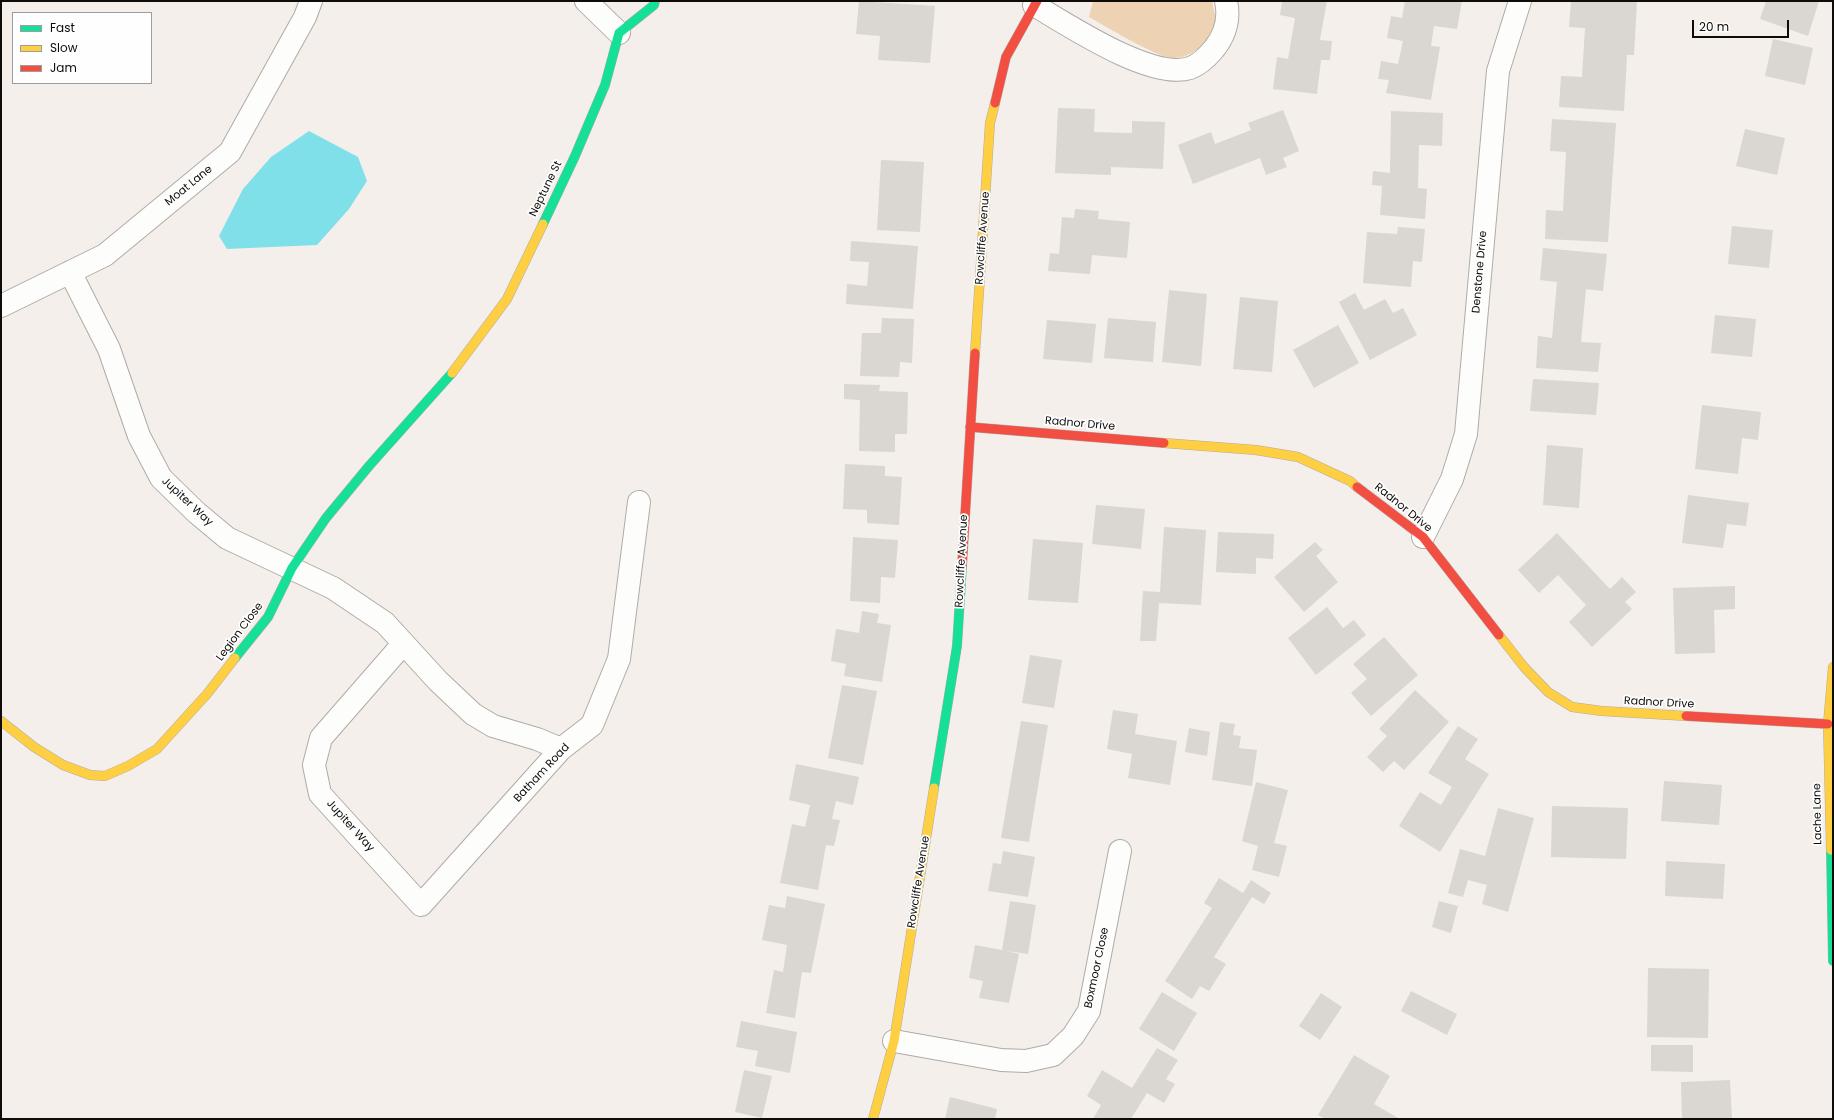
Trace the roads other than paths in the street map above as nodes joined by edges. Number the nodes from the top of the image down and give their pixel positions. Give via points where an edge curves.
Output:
1 (311, 1) edge
2 (586, 1) edge
3 (655, 1) edge
4 (1226, 1) edge
5 (1520, 1) edge
6 (1036, 3) edge
7 (619, 33) junction
8 (70, 272) junction
9 (1, 306) edge
10 (444, 384) joint
11 (970, 427) junction
12 (639, 502) dead end
13 (1423, 537) junction
14 (292, 568) junction
15 (403, 644) junction
16 (1833, 666) edge
17 (1, 721) edge
18 (1828, 724) junction
19 (561, 749) junction
20 (1120, 851) dead end
21 (421, 905) joint
22 (1833, 961) edge
23 (894, 1041) junction
24 (873, 1119) edge

1 - 8 street, Moat Lane via 305,17 230,152 105,255
2 - 7 street
3 - 7 street via 654,5
4 - 6 street, Rowcliffe Avenue via 1227,28 1220,42 1208,57 1190,68 1170,71 1128,57
5 - 13 street, Denstone Drive via 1498,70 1466,434 1452,479
6 - 11 street, Rowcliffe Avenue via 1006,57 990,123
7 - 10 street, Neptune St via 605,85 575,156 507,299
8 - 9 street, Moat Lane
8 - 14 street, Jupiter Way via 110,350 139,436 161,478 227,538
10 - 14 street, Legion Close via 364,471 326,518
11 - 13 street, Radnor Drive via 1256,450 1298,456 1350,481
11 - 23 street, Rowcliffe Avenue via 957,646
12 - 19 street, Batham Road via 619,659 592,725
13 - 18 street, Radnor Drive via 1524,667 1548,692 1572,707 1602,711
14 - 15 street, Jupiter Way via 333,588 385,623
14 - 17 street, Legion Close via 268,617 212,688 157,749 128,766 105,776 90,775 50,758
15 - 19 street, Jupiter Way via 473,714 493,726
15 - 21 street, Jupiter Way via 321,738 314,765 320,794
16 - 18 street, Lache Lane
18 - 22 street, Lache Lane
19 - 21 street, Batham Road
20 - 23 street, Boxmoor Close via 1089,1011 1073,1036 1053,1055 1026,1061 1001,1060
23 - 24 street, Rowcliffe Avenue

